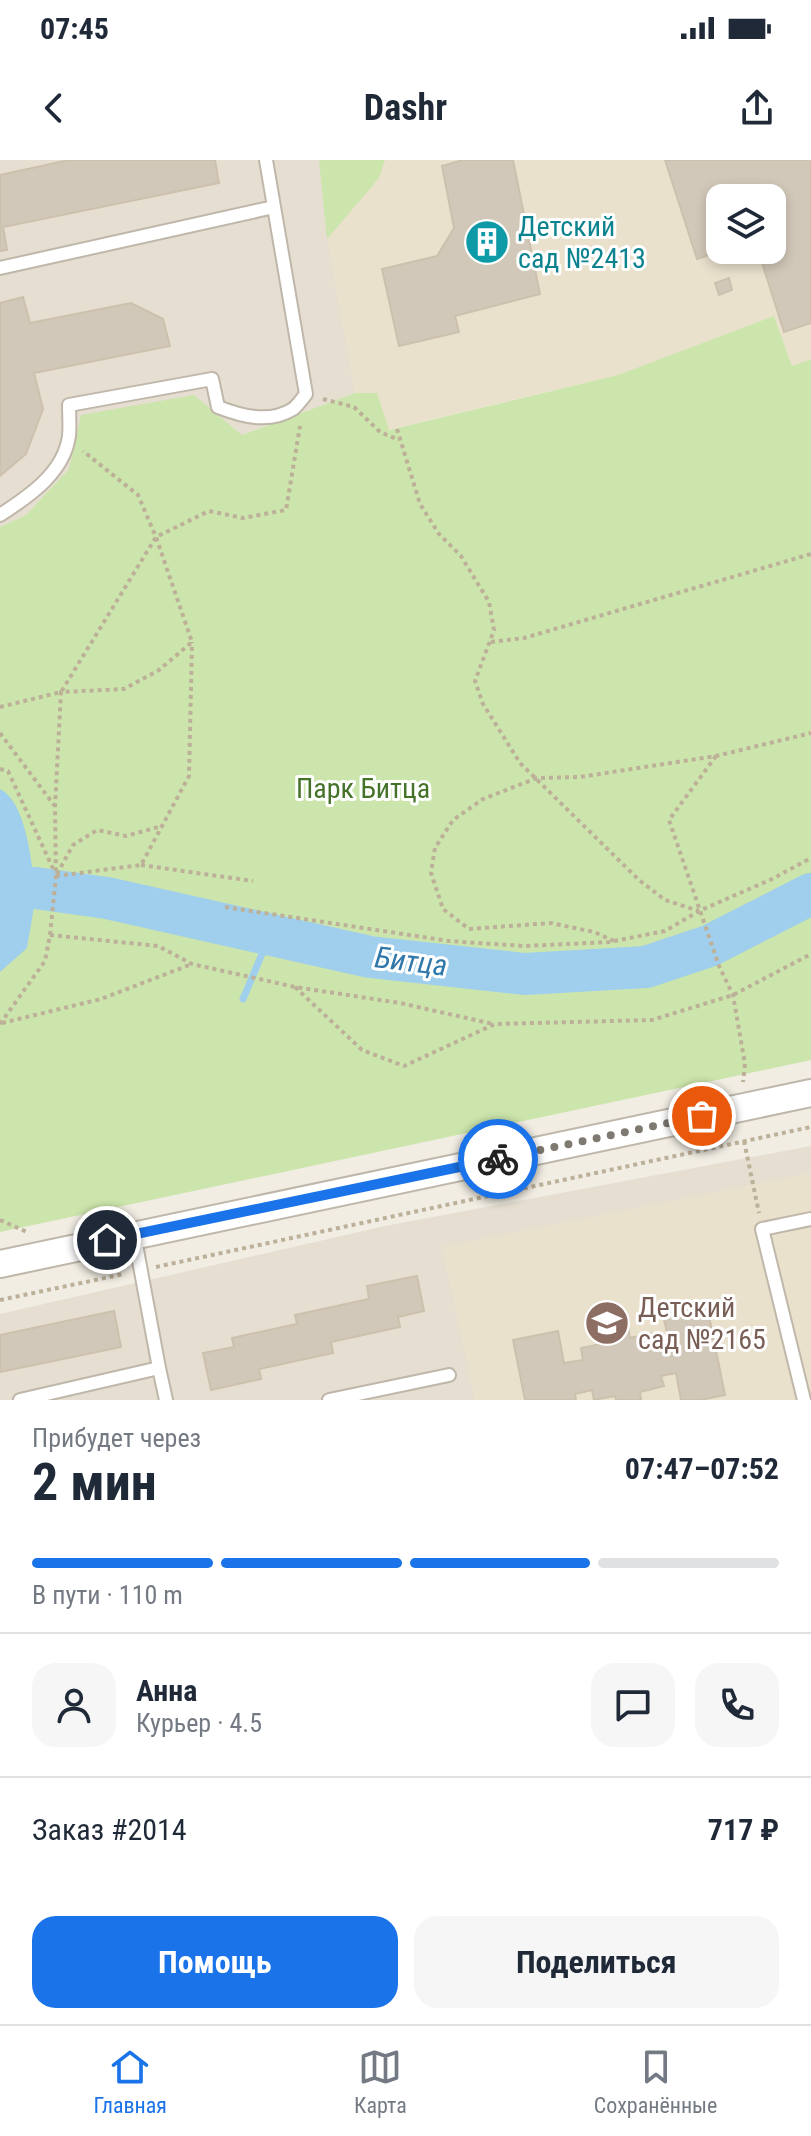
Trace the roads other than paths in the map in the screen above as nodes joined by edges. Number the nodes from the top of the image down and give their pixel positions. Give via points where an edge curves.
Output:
1 (266, 160) edge
2 (274, 207) junction
3 (0, 268) edge
4 (0, 515) edge
5 (811, 1093) edge
6 (811, 1219) edge
7 (134, 1234) junction
8 (0, 1264) edge
9 (159, 1368) junction
10 (449, 1375) dead end
11 (20, 1400) edge
12 (166, 1400) edge
13 (329, 1400) edge
14 (804, 1400) edge

1 - 2 lane
2 - 3 lane
2 - 4 lane via 306,394 292,409 266,417 244,418 218,407 212,379 69,405 69,440 56,467 34,493
5 - 7 street
6 - 14 lane via 762,1229
7 - 8 street
7 - 9 lane
9 - 11 lane
9 - 12 lane
10 - 13 lane

